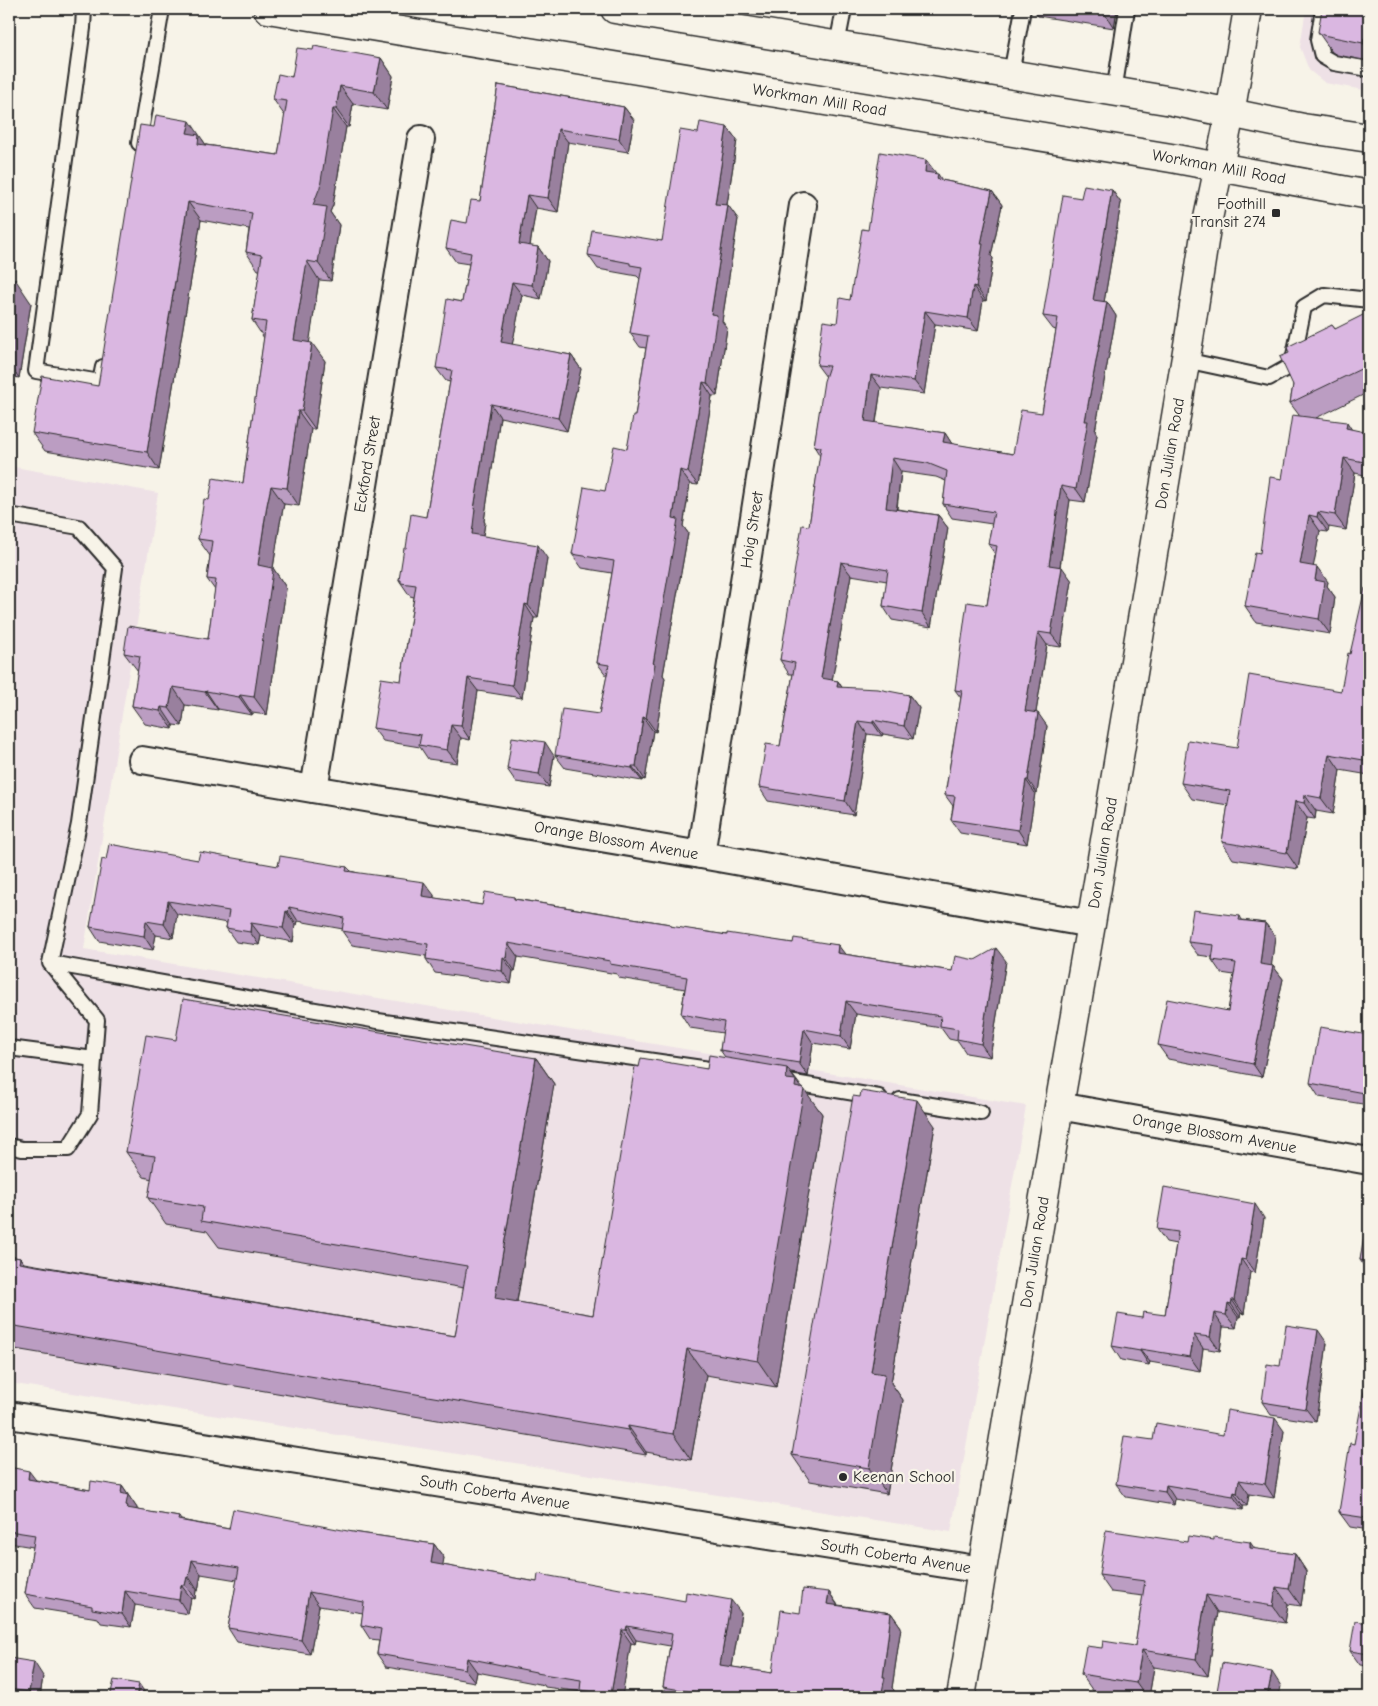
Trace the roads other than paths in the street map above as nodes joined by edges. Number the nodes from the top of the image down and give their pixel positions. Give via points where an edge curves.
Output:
1 (84, 9) edge
2 (162, 9) edge
3 (268, 9) edge
4 (617, 9) edge
5 (844, 9) edge
6 (1022, 9) edge
7 (1127, 9) edge
8 (1248, 9) edge
9 (1323, 9) edge
10 (837, 45) junction
11 (1369, 69) edge
12 (1011, 74) junction
13 (1114, 92) junction
14 (1230, 114) junction
15 (1369, 138) edge
16 (421, 139) dead end
17 (137, 157) edge
18 (1219, 166) junction
19 (1369, 195) edge
20 (803, 205) dead end
21 (1369, 300) edge
22 (105, 353) edge
23 (1185, 360) junction
24 (9, 515) edge
25 (142, 760) dead end
26 (314, 789) junction
27 (701, 855) junction
28 (1091, 924) junction
29 (50, 962) junction
30 (9, 1048) edge
31 (94, 1059) junction
32 (733, 1073) edge
33 (771, 1079) edge
34 (1058, 1106) junction
35 (981, 1113) dead end
36 (9, 1146) edge
37 (1369, 1161) edge
38 (9, 1415) edge
39 (982, 1570) junction
40 (961, 1697) edge

1 - 22 lane via 36,371 100,382
2 - 17 lane
3 - 18 main road, Workman Mill Road
4 - 10 main road
5 - 10 lane
6 - 12 lane
7 - 13 lane
8 - 14 main road, Don Julian Road
9 - 11 lane via 1318,40 1322,56 1334,63
10 - 12 main road
12 - 13 main road
13 - 14 main road
14 - 15 main road
14 - 18 main road, Don Julian Road
16 - 26 street, Eckford Street
18 - 19 main road, Workman Mill Road
18 - 23 main road, Don Julian Road
20 - 27 street, Hoig Street
21 - 23 lane via 1324,295 1304,307 1292,365 1269,378
23 - 28 main road, Don Julian Road
24 - 29 lane via 79,527 115,568 79,824
25 - 26 street, Orange Blossom Avenue
26 - 27 street, Orange Blossom Avenue
27 - 28 street, Orange Blossom Avenue
28 - 34 main road, Don Julian Road
29 - 31 lane via 97,1020
29 - 32 lane via 378,1021
30 - 31 lane
31 - 36 lane via 90,1114 68,1149
33 - 35 lane
34 - 37 street, Orange Blossom Avenue
34 - 39 main road, Don Julian Road
38 - 39 street, South Coberta Avenue
39 - 40 main road, Don Julian Road

